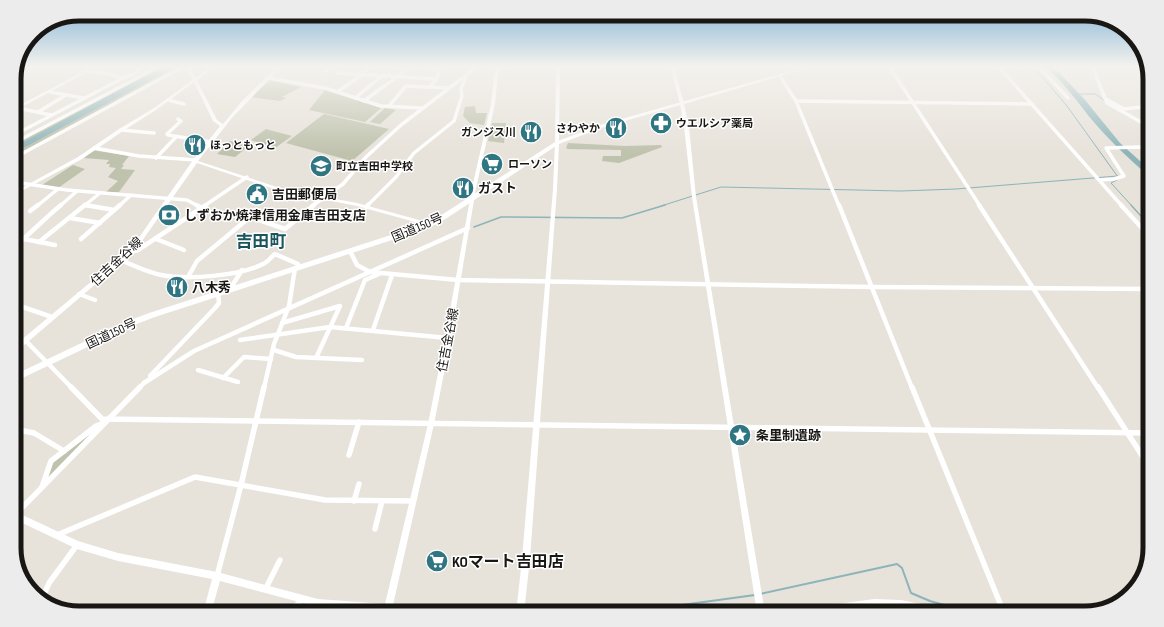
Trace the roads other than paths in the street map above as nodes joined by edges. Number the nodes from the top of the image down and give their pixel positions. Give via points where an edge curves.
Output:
1 (43, 95) edge
2 (66, 95) edge
3 (68, 95) edge
4 (89, 95) edge
5 (105, 95) edge
6 (131, 95) edge
7 (174, 95) edge
8 (202, 95) edge
9 (252, 95) edge
10 (347, 95) edge
11 (358, 95) edge
12 (371, 95) edge
13 (398, 95) edge
14 (439, 95) edge
15 (462, 95) edge
16 (494, 95) edge
17 (558, 95) edge
18 (678, 95) edge
19 (710, 95) edge
20 (792, 95) edge
21 (909, 95) edge
22 (1024, 95) edge
23 (1065, 95) edge
24 (1104, 95) edge
25 (84, 98) junction
26 (355, 98) junction
27 (1068, 98) dead end
28 (168, 100) junction
29 (1106, 100) junction
30 (364, 101) junction
31 (796, 101) junction
32 (913, 102) junction
33 (682, 103) junction
34 (184, 104) dead end
35 (1032, 104) junction
36 (21, 106) edge
37 (389, 106) junction
38 (1143, 107) edge
39 (422, 108) junction
40 (21, 110) edge
41 (38, 112) junction
42 (51, 115) junction
43 (178, 119) dead end
44 (1143, 123) edge
45 (223, 126) junction
46 (121, 130) junction
47 (21, 131) edge
48 (154, 133) dead end
49 (176, 137) junction
50 (21, 140) edge
51 (211, 142) junction
52 (557, 143) junction
53 (94, 148) junction
54 (1143, 148) edge
55 (21, 154) edge
56 (156, 158) junction
57 (196, 161) junction
58 (247, 178) junction
59 (1099, 179) junction
60 (21, 183) edge
61 (31, 185) junction
62 (58, 188) junction
63 (21, 190) edge
64 (77, 190) junction
65 (100, 193) junction
66 (131, 195) junction
67 (473, 197) junction
68 (170, 198) junction
69 (321, 199) junction
70 (85, 205) junction
71 (366, 207) junction
72 (204, 208) junction
73 (114, 210) junction
74 (30, 211) dead end
75 (70, 218) junction
76 (100, 223) junction
77 (427, 226) junction
78 (468, 228) junction
79 (1143, 229) edge
80 (24, 239) junction
81 (81, 239) dead end
82 (156, 239) junction
83 (21, 241) edge
84 (39, 242) junction
85 (55, 246) dead end
86 (184, 250) dead end
87 (350, 251) junction
88 (130, 252) junction
89 (121, 260) junction
90 (297, 268) junction
91 (242, 270) junction
92 (370, 272) junction
93 (379, 274) junction
94 (392, 275) junction
95 (188, 277) junction
96 (458, 280) junction
97 (548, 282) junction
98 (708, 285) junction
99 (873, 287) junction
100 (1034, 288) junction
101 (230, 289) junction
102 (1143, 289) edge
103 (218, 293) junction
104 (80, 294) junction
105 (95, 300) dead end
106 (21, 306) edge
107 (287, 310) junction
108 (52, 317) junction
109 (282, 323) junction
110 (330, 327) junction
111 (346, 328) junction
112 (373, 330) junction
113 (278, 334) junction
114 (448, 338) junction
115 (25, 340) junction
116 (240, 340) dead end
117 (21, 344) edge
118 (274, 350) junction
119 (316, 358) junction
120 (271, 359) junction
121 (362, 360) dead end
122 (47, 363) junction
123 (198, 370) dead end
124 (21, 376) edge
125 (223, 378) junction
126 (238, 382) dead end
127 (144, 383) junction
128 (256, 420) junction
129 (107, 421) junction
130 (359, 422) junction
131 (430, 424) junction
132 (536, 425) junction
133 (732, 428) junction
134 (21, 429) edge
135 (928, 429) junction
136 (1127, 433) junction
137 (1143, 433) edge
138 (64, 451) junction
139 (349, 455) dead end
140 (1143, 457) edge
141 (359, 484) dead end
142 (241, 485) junction
143 (41, 489) junction
144 (354, 501) junction
145 (382, 501) junction
146 (412, 501) junction
147 (21, 508) edge
148 (21, 518) edge
149 (375, 528) dead end
150 (57, 535) junction
151 (77, 546) junction
152 (280, 560) dead end
153 (217, 576) junction
154 (266, 588) junction
155 (44, 594) edge
156 (304, 598) junction
157 (209, 606) edge
158 (295, 606) edge
159 (344, 606) edge
160 (389, 606) edge
161 (521, 606) edge
162 (760, 606) edge
163 (852, 606) edge
164 (890, 606) edge
165 (1001, 606) edge

1 - 36 street
2 - 41 street
3 - 25 street
4 - 25 street
5 - 50 street
6 - 55 street
7 - 28 street
8 - 45 street via 215,121
9 - 45 street, 住吉金谷線
10 - 26 street
11 - 26 street
12 - 30 street
13 - 37 street
14 - 39 street
15 - 71 street via 454,121 414,153 396,178
16 - 67 street, 住吉金谷線
17 - 52 street
18 - 33 street
19 - 33 highway, 国道150号
20 - 31 street
21 - 32 street
22 - 35 street
23 - 27 street
24 - 29 street
25 - 42 street
26 - 30 street
28 - 34 street
28 - 46 street
29 - 38 street via 1124,109
29 - 44 street
30 - 37 street
31 - 32 street
31 - 99 street
32 - 35 street
32 - 100 street
33 - 52 highway, 国道150号 via 602,126
33 - 98 street
35 - 59 street
37 - 39 street
39 - 69 street via 366,156 343,184
40 - 41 street
41 - 42 street
42 - 47 street
43 - 49 street via 181,121 167,134
45 - 51 street, 住吉金谷線
46 - 48 street
46 - 53 street
49 - 51 street
49 - 56 street
51 - 57 street, 住吉金谷線
52 - 67 highway, 国道150号
52 - 97 street
53 - 56 street
53 - 61 street via 65,168
54 - 59 street via 1106,148 1124,176
56 - 57 street
57 - 58 street
57 - 68 street, 住吉金谷線
58 - 69 street
58 - 72 street
59 - 79 street
60 - 61 street
61 - 62 street
61 - 63 street
62 - 64 street
62 - 74 street
64 - 65 street
64 - 80 street
65 - 66 street
65 - 70 street
66 - 68 street
66 - 73 street
67 - 77 highway, 国道150号
67 - 78 street, 住吉金谷線
68 - 72 street via 186,200
68 - 88 street, 住吉金谷線
69 - 71 street
69 - 95 street via 285,229 250,217 197,261
70 - 73 street
70 - 75 street
71 - 77 street
72 - 82 street
73 - 76 street
75 - 76 street
75 - 84 street
76 - 81 street
77 - 87 highway, 国道150号
78 - 92 street
78 - 96 street, 住吉金谷線
80 - 83 street
80 - 84 street
82 - 86 street
82 - 88 street
84 - 85 street
87 - 90 highway, 国道150号
87 - 92 street via 354,264
88 - 89 street, 住吉金谷線
89 - 95 street via 163,276
89 - 104 street, 住吉金谷線
90 - 91 street via 298,264 295,261 275,254 264,263
90 - 101 highway, 国道150号
90 - 107 street
91 - 95 street
91 - 101 street
92 - 93 street
92 - 107 street
93 - 94 street
93 - 111 street via 365,280
94 - 96 street
94 - 112 street
96 - 97 street
96 - 114 street, 住吉金谷線
97 - 98 street
97 - 132 street
98 - 99 street
98 - 133 street
99 - 100 street
99 - 135 street
100 - 102 street
100 - 136 street
101 - 103 highway, 国道150号
103 - 122 highway, 国道150号 via 131,323
103 - 127 street via 219,303 215,308
104 - 105 street
104 - 108 street, 住吉金谷線
106 - 108 street
107 - 109 street
107 - 127 street via 194,351
108 - 115 street, 住吉金谷線
109 - 110 street via 340,306
109 - 113 street
110 - 111 street
110 - 113 street
110 - 119 street
111 - 112 street
112 - 114 street
113 - 116 street
113 - 118 street
114 - 131 street, 住吉金谷線
115 - 117 street, 住吉金谷線
115 - 122 street
118 - 119 street via 296,357
118 - 120 street
119 - 121 street
120 - 125 street via 244,357
120 - 128 street
122 - 124 highway, 国道150号
122 - 129 street via 95,414
123 - 125 street
125 - 126 street
127 - 129 street
128 - 129 street
128 - 130 street
128 - 142 street
129 - 138 street via 96,426
129 - 143 street
130 - 131 street
130 - 139 street
131 - 132 street
131 - 146 street, 住吉金谷線
132 - 133 street
132 - 161 street
133 - 135 street
133 - 162 street
134 - 138 street via 36,432
135 - 136 street
135 - 165 street
136 - 137 street
136 - 140 street
138 - 143 street via 51,461
141 - 144 street
142 - 144 street via 325,500
142 - 150 street via 195,477
142 - 153 street
143 - 147 street
144 - 145 street
145 - 146 street
145 - 149 street
146 - 160 street, 住吉金谷線
148 - 150 street
150 - 151 street
151 - 153 street via 118,557
151 - 155 street via 49,583
152 - 154 street
153 - 154 street
153 - 157 street
154 - 156 street
156 - 158 street
156 - 159 street via 318,603
163 - 164 street via 874,603

